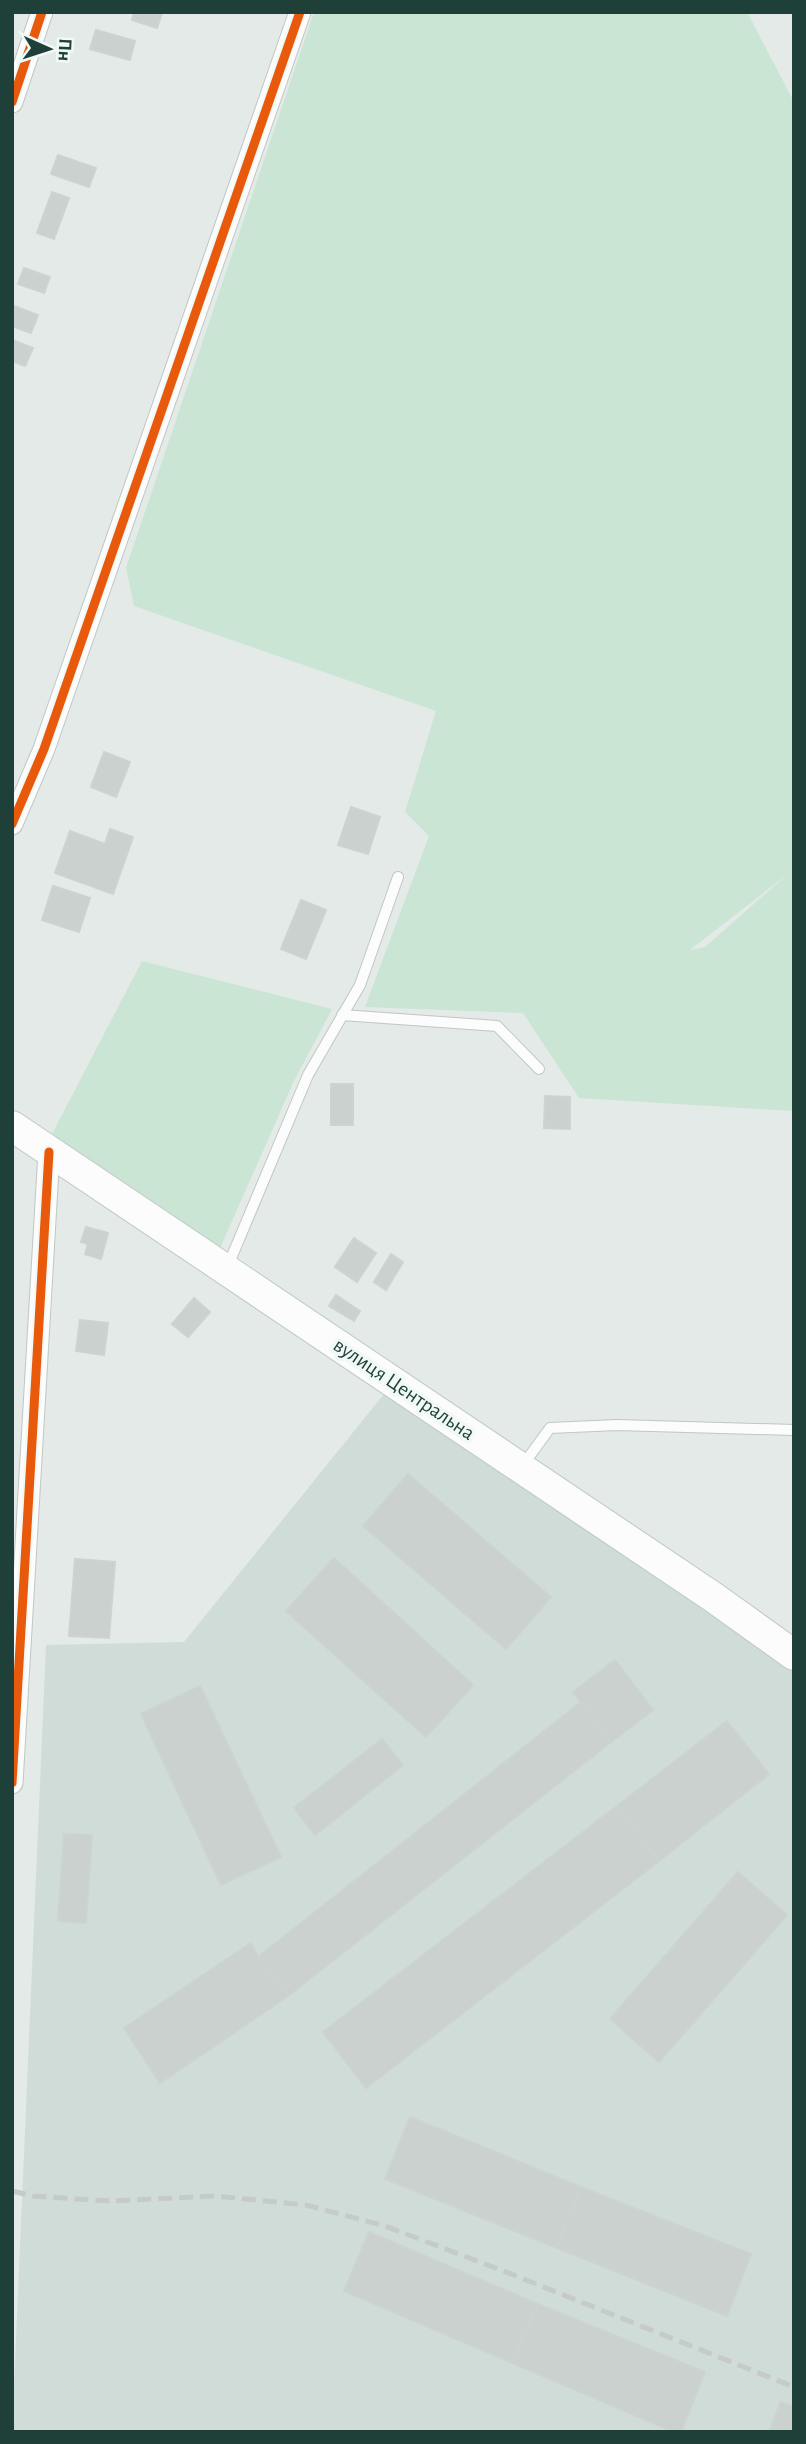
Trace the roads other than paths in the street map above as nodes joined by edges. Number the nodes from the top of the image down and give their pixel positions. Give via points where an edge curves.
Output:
1 (42, 12) edge
2 (300, 12) edge
3 (12, 102) edge
4 (12, 824) edge
5 (398, 877) dead end
6 (342, 1016) junction
7 (539, 1069) dead end
8 (12, 1126) edge
9 (49, 1152) junction
10 (226, 1270) junction
11 (794, 1430) edge
12 (521, 1468) junction
13 (794, 1655) edge
14 (12, 1783) edge

1 - 3 street
2 - 4 street via 44,749
5 - 6 lane via 360,985
6 - 7 lane via 497,1026
6 - 10 lane via 307,1075
8 - 9 main road, вулиця Центральна
9 - 10 main road, вулиця Центральна
9 - 14 street
10 - 12 main road, вулиця Центральна
11 - 12 lane via 617,1425 550,1428
12 - 13 main road, вулиця Центральна

